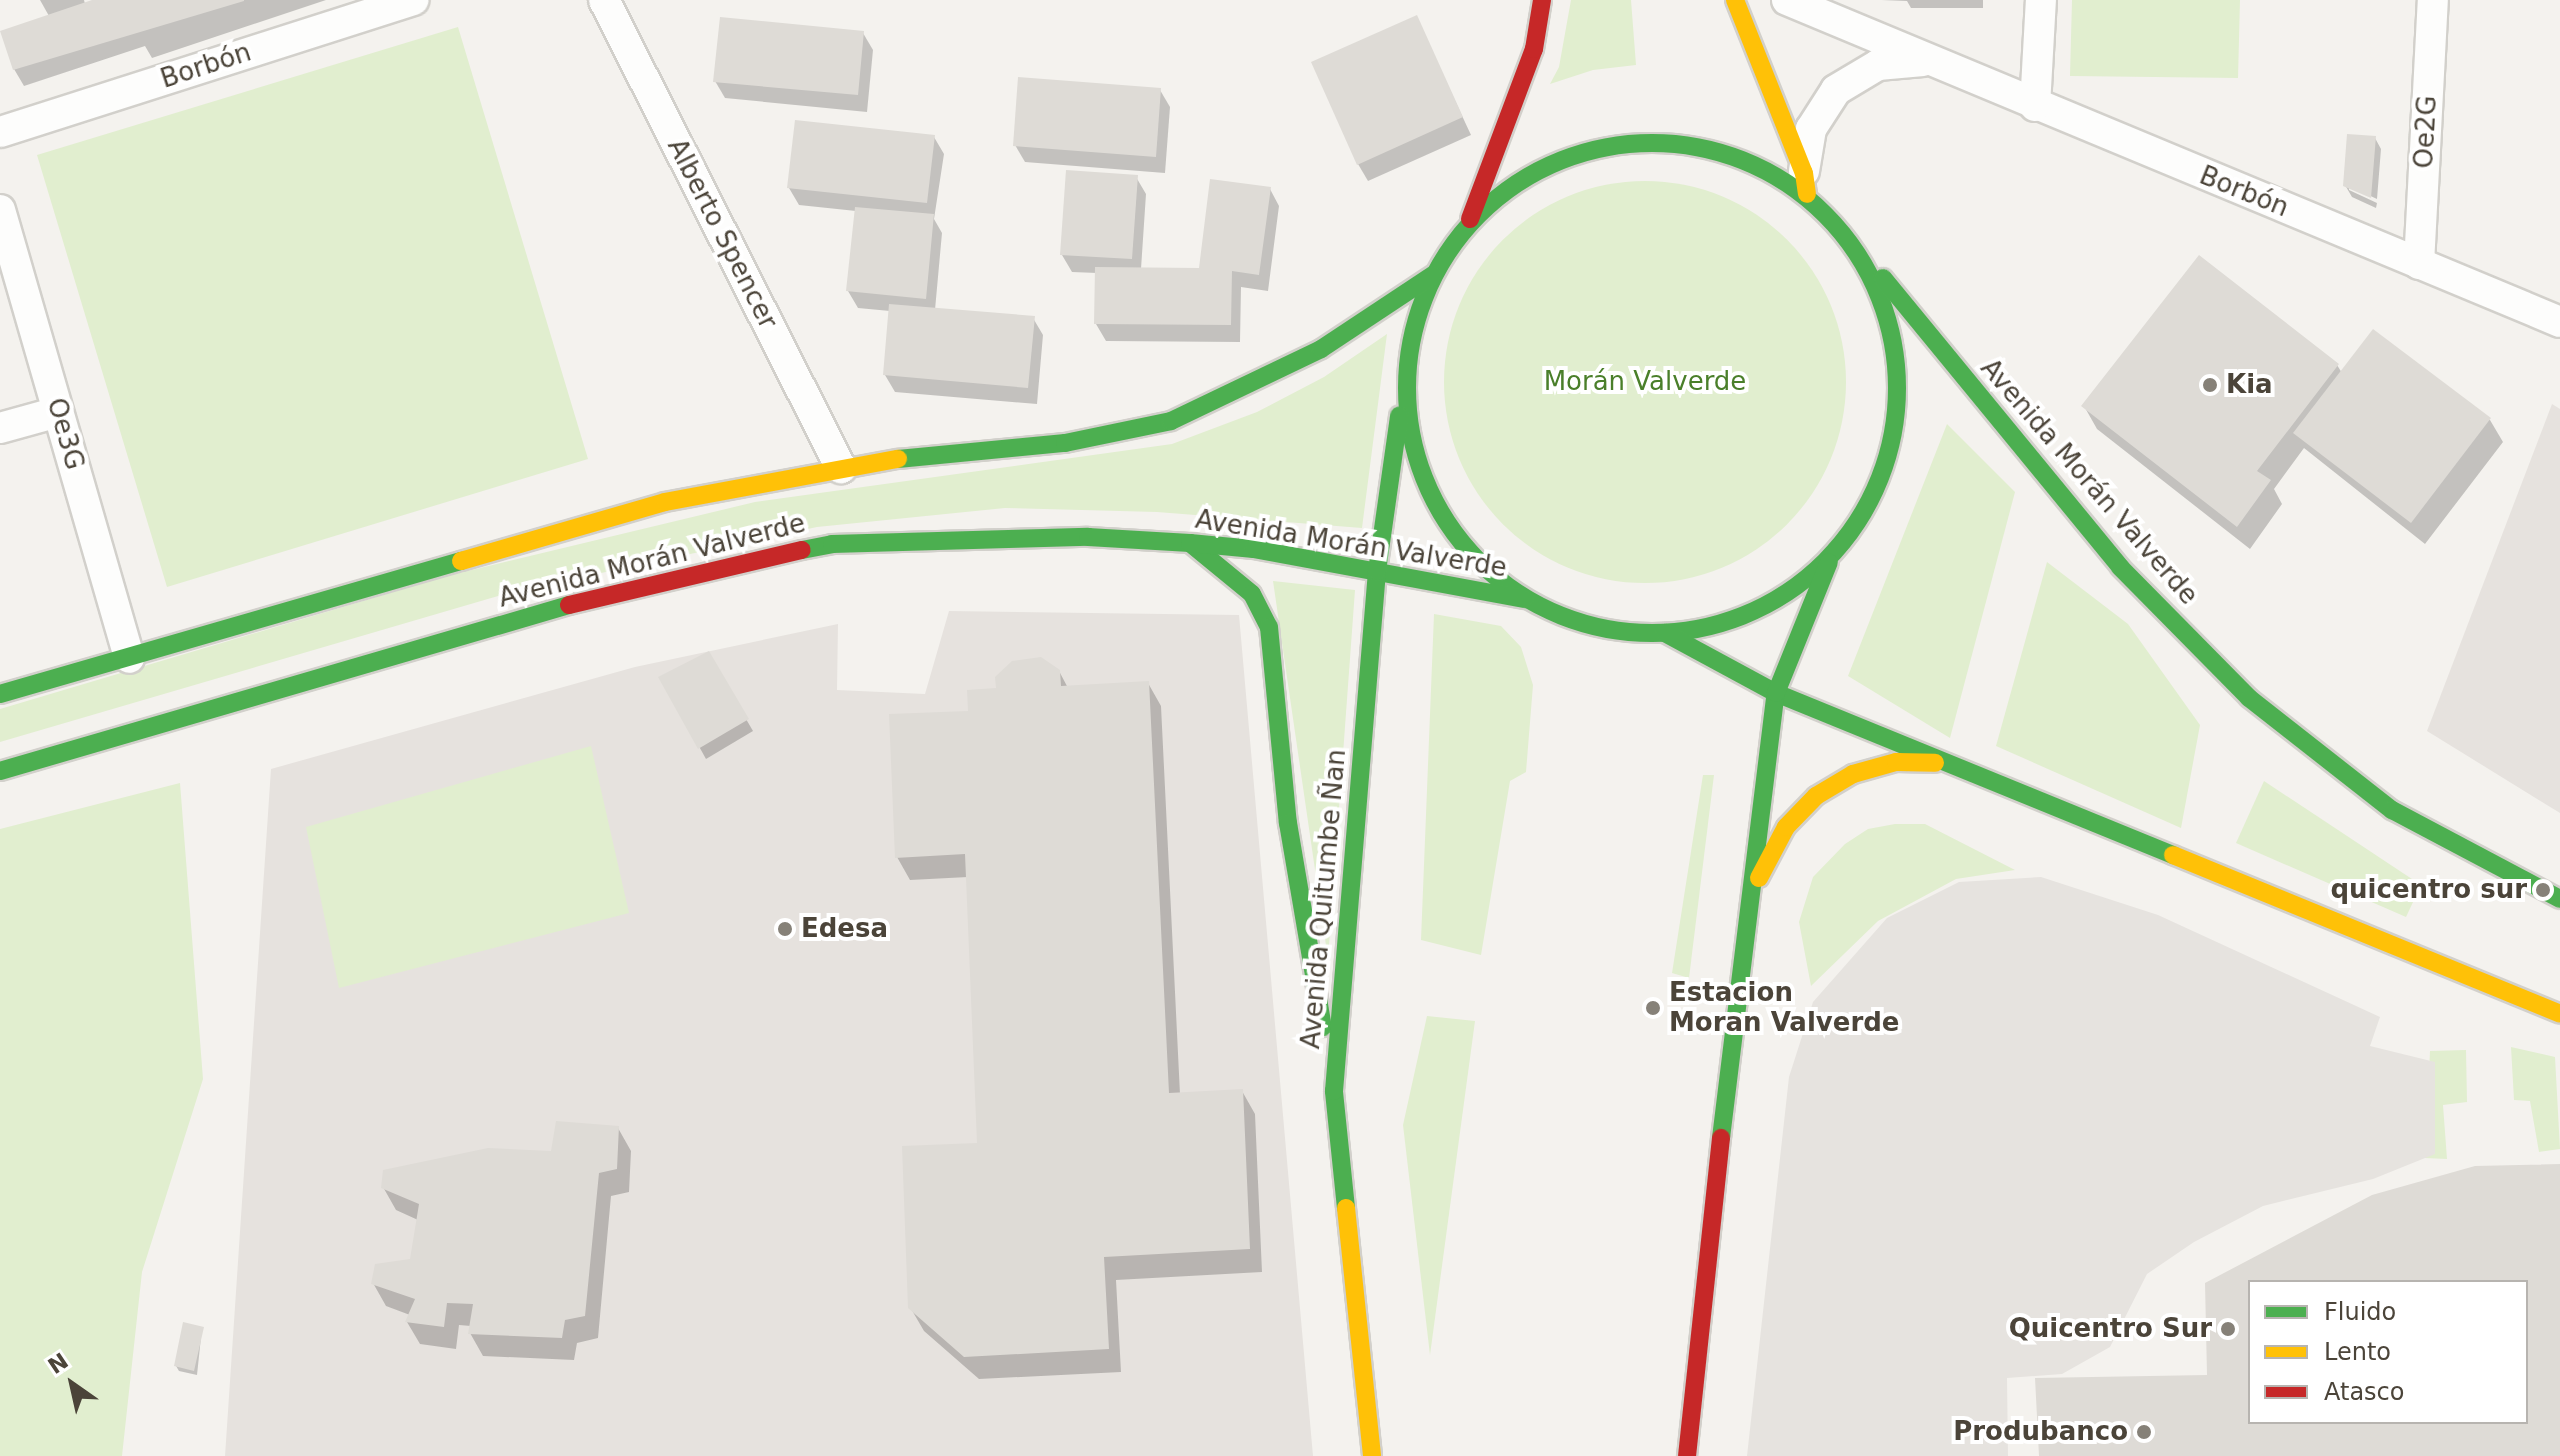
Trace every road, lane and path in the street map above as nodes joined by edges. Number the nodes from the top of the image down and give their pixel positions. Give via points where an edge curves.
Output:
1 (413, 0) edge
2 (604, 0) edge
3 (1542, 0) edge
4 (1735, 0) edge
5 (1787, 0) edge
6 (2041, 0) edge
7 (2433, 0) edge
8 (1928, 62) junction
9 (2035, 106) junction
10 (0, 132) edge
11 (1806, 184) junction
12 (0, 210) edge
13 (1470, 219) junction
14 (1843, 230) junction
15 (2419, 264) junction
16 (1433, 275) junction
17 (2560, 322) edge
18 (1409, 347) junction
19 (58, 412) junction
20 (0, 428) edge
21 (841, 468) junction
22 (1190, 543) junction
23 (1832, 556) junction
24 (1377, 571) junction
25 (1524, 599) junction
26 (1665, 633) junction
27 (129, 658) junction
28 (1776, 693) junction
29 (0, 694) edge
30 (1941, 763) junction
31 (0, 771) edge
32 (2560, 899) edge
33 (1745, 911) junction
34 (2560, 1014) edge
35 (1334, 1091) junction
36 (1372, 1456) edge
37 (1687, 1456) edge

1 - 10 street, Borbón
2 - 21 street, Alberto Spencer
3 - 13 main road via 1534,49
4 - 11 main road
5 - 8 street, Borbón
6 - 9 street
7 - 15 street, Oe2G
8 - 9 street, Borbón
8 - 11 street, Borbón via 1878,65 1836,90 1811,129
9 - 15 street, Borbón
11 - 13 main road via 1714,148 1667,141 1598,147 1533,172
11 - 14 main road
12 - 19 street, Oe3G
13 - 16 main road
14 - 23 main road via 1884,304 1898,359 1895,430 1873,497
14 - 32 main road, Avenida Morán Valverde via 2120,567 2249,698 2392,810
15 - 17 street, Borbón
16 - 18 main road
16 - 21 main road, Avenida Morán Valverde via 1321,349 1171,421 1065,443 962,449
18 - 24 main road, Avenida Quitumbe Ñan
18 - 25 main road via 1407,420 1427,491 1467,552
19 - 20 street
19 - 27 street, Oe3G
21 - 27 main road, Avenida Morán Valverde via 665,502
22 - 24 main road, Avenida Morán Valverde
22 - 31 main road, Avenida Morán Valverde via 1088,537 832,544 690,573 549,610
22 - 35 main road via 1252,594 1269,627 1288,823
23 - 26 main road via 1783,596 1727,622
23 - 28 main road
24 - 25 main road, Avenida Morán Valverde
24 - 35 main road, Avenida Quitumbe Ñan
25 - 26 main road via 1586,625
26 - 28 main road
27 - 29 main road, Avenida Morán Valverde
28 - 30 main road
28 - 33 main road
30 - 33 main road via 1896,762 1853,774 1816,796 1786,827
30 - 34 main road via 2214,876 2344,922
33 - 37 main road
35 - 36 main road, Avenida Quitumbe Ñan

